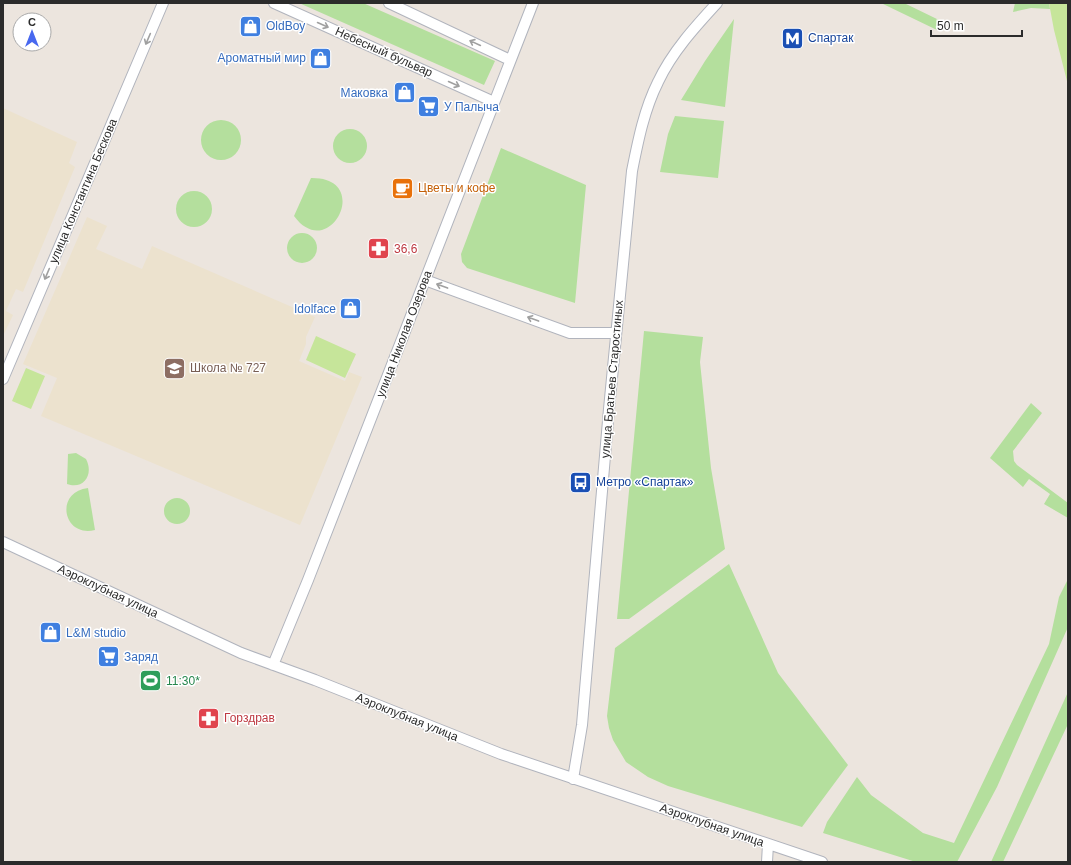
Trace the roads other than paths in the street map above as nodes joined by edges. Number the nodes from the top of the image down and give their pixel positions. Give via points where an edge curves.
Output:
1 (163, 3) edge
2 (274, 3) edge
3 (389, 3) edge
4 (533, 3) edge
5 (717, 3) edge
6 (510, 60) junction
7 (494, 102) junction
8 (425, 280) junction
9 (616, 333) junction
10 (3, 379) edge
11 (3, 542) edge
12 (273, 665) junction
13 (573, 778) junction
14 (768, 844) junction
15 (767, 862) edge
16 (822, 862) edge

1 -> 10 street, улица Константина Бескова
2 -> 7 street, Небесный бульвар
6 -> 3 street
4 - 6 street, улица Николая Озерова
5 - 9 street, улица Братьев Старостиных via 672,57 658,82 639,134 632,171
6 - 7 street, улица Николая Озерова
7 - 8 street, улица Николая Озерова
9 -> 8 street via 570,333
8 - 12 street, улица Николая Озерова
9 - 13 street, улица Братьев Старостиных via 582,725
11 - 12 street, Аэроклубная улица via 241,653
12 - 13 street, Аэроклубная улица via 501,754
13 - 14 street, Аэроклубная улица
14 - 15 street
14 - 16 street, Аэроклубная улица

